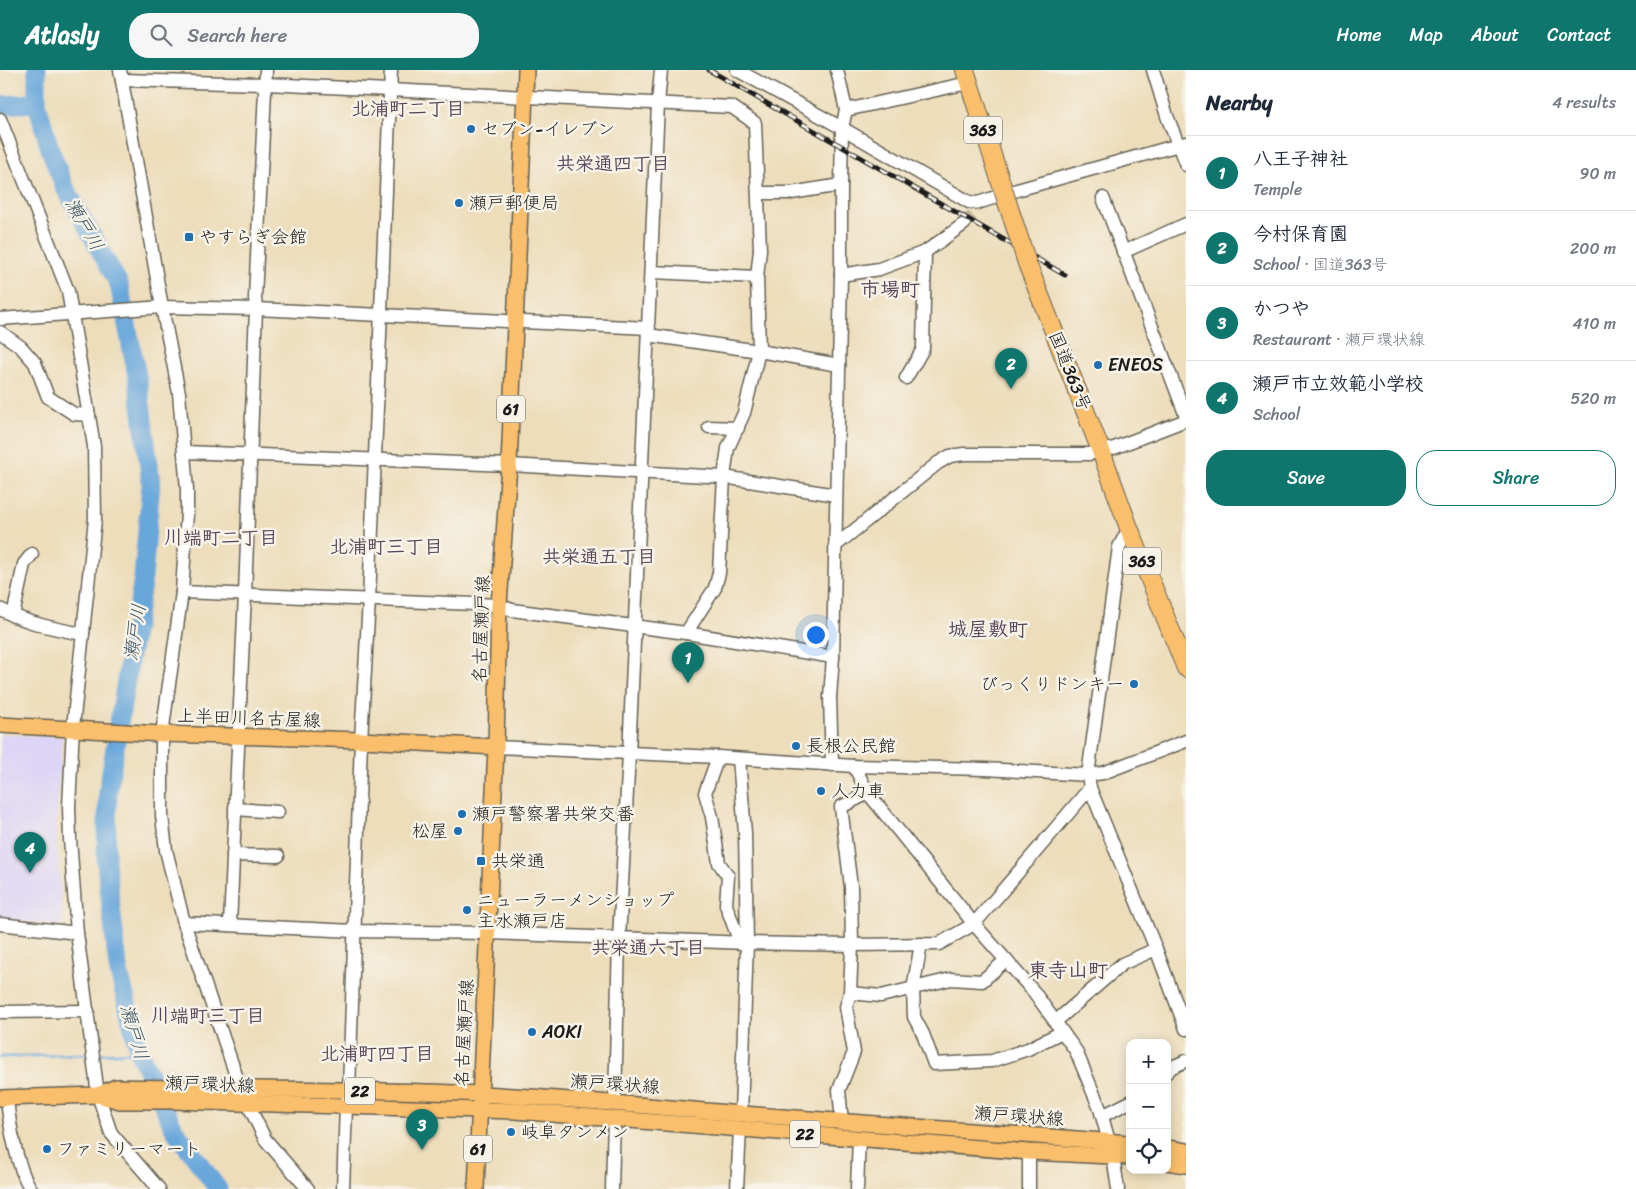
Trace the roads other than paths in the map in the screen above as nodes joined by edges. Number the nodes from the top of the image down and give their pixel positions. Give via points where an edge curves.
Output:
1 (266, 70) edge
2 (391, 70) edge
3 (526, 70) edge
4 (660, 70) edge
5 (737, 70) edge
6 (837, 70) edge
7 (1153, 70) edge
8 (121, 75) edge
9 (966, 76) edge
10 (266, 84) junction
11 (390, 91) junction
12 (524, 97) junction
13 (658, 104) junction
14 (846, 110) junction
15 (2, 124) edge
16 (842, 128) junction
17 (1182, 144) edge
18 (1186, 165) edge
19 (841, 185) junction
20 (758, 193) junction
21 (1103, 198) dead end
22 (964, 224) tunnel mouth
23 (1186, 224) edge
24 (925, 252) junction
25 (1123, 252) junction
26 (651, 272) junction
27 (841, 276) junction
28 (757, 277) junction
29 (157, 307) junction
30 (256, 309) junction
31 (71, 314) junction
32 (381, 315) junction
33 (0, 319) edge
34 (515, 321) junction
35 (648, 331) junction
36 (0, 332) edge
37 (759, 351) junction
38 (839, 365) junction
39 (906, 378) dead end
40 (89, 415) junction
41 (1186, 416) edge
42 (1186, 420) edge
43 (709, 427) dead end
44 (738, 428) junction
45 (1101, 451) junction
46 (184, 452) junction
47 (250, 453) junction
48 (375, 459) junction
49 (508, 464) junction
50 (641, 473) junction
51 (724, 477) junction
52 (836, 495) junction
53 (1129, 528) junction
54 (835, 546) junction
55 (32, 554) dead end
56 (182, 592) junction
57 (245, 594) junction
58 (369, 600) junction
59 (499, 605) junction
60 (0, 609) edge
61 (14, 616) junction
62 (634, 626) junction
63 (686, 633) junction
64 (83, 634) junction
65 (833, 657) junction
66 (1186, 668) edge
67 (0, 725) edge
68 (73, 728) junction
69 (162, 734) junction
70 (238, 736) junction
71 (360, 740) junction
72 (1186, 741) edge
73 (496, 747) junction
74 (629, 754) junction
75 (718, 757) junction
76 (739, 759) junction
77 (832, 765) junction
78 (854, 766) junction
79 (1089, 781) junction
80 (868, 793) junction
81 (235, 809) junction
82 (278, 812) dead end
83 (233, 855) junction
84 (278, 856) dead end
85 (184, 923) junction
86 (0, 924) edge
87 (974, 924) junction
88 (230, 925) junction
89 (354, 931) junction
90 (77, 933) junction
91 (488, 933) junction
92 (619, 939) junction
93 (743, 943) junction
94 (920, 944) junction
95 (852, 945) junction
96 (1156, 949) junction
97 (1006, 960) junction
98 (913, 989) junction
99 (850, 993) junction
100 (88, 1011) junction
101 (0, 1012) edge
102 (1059, 1027) junction
103 (1186, 1029) edge
104 (1186, 1060) edge
105 (1171, 1068) edge
106 (241, 1090) junction
107 (349, 1090) junction
108 (480, 1094) junction
109 (98, 1095) junction
110 (4, 1098) edge
111 (615, 1103) junction
112 (248, 1104) junction
113 (1126, 1104) edge
114 (346, 1106) junction
115 (480, 1110) junction
116 (741, 1114) junction
117 (1102, 1116) junction
118 (614, 1119) junction
119 (842, 1122) junction
120 (740, 1129) junction
121 (859, 1138) junction
122 (1126, 1144) edge
123 (1111, 1149) junction
124 (1171, 1149) edge
125 (1029, 1152) junction
126 (1186, 1152) edge
127 (1126, 1156) edge
128 (1171, 1163) edge
129 (1186, 1165) edge
130 (31, 1189) edge
131 (158, 1189) edge
132 (308, 1189) edge
133 (343, 1189) edge
134 (476, 1189) edge
135 (612, 1189) edge
136 (737, 1189) edge
137 (857, 1189) edge
138 (1029, 1189) edge
139 (1118, 1189) edge

1 - 10 street
2 - 11 street
3 - 12 main road, 名古屋瀬戸線 / 61
4 - 13 street
5 - 16 street
6 - 14 street
7 - 17 street via 1167,116
8 - 10 street
8 - 29 street
9 - 14 street
9 - 45 highway, 国道363号 / 363, bridge via 1027,263
10 - 11 street
10 - 30 street
11 - 12 street
11 - 32 street
12 - 13 street
12 - 34 main road, 名古屋瀬戸線 / 61
13 - 20 street via 732,107 755,123
13 - 26 street
14 - 16 street
15 - 31 street via 68,291
16 - 17 street via 969,202 978,203
16 - 19 street
17 - 18 street
19 - 20 street via 791,193
19 - 27 street
20 - 28 street via 760,250
21 - 25 street
22 - 24 street
23 - 25 street
24 - 27 street via 879,269
24 - 39 street via 923,349
25 - 41 street
26 - 28 street
26 - 35 street
27 - 38 street
28 - 37 street
29 - 30 street
29 - 31 street
29 - 46 street via 179,393
30 - 32 street
30 - 47 street
31 - 33 street
31 - 40 street
32 - 34 street
32 - 48 street
34 - 35 street
34 - 49 main road, 名古屋瀬戸線 / 61
35 - 37 street
35 - 50 street
36 - 40 street via 22,347 35,363 48,397 74,414
37 - 38 street
37 - 44 street
38 - 52 street
40 - 64 street via 94,446 95,520
42 - 45 street
43 - 44 street
44 - 51 street via 728,448
45 - 53 highway, 国道363号 / 363
45 - 54 street via 1070,455 950,456
46 - 47 street
46 - 56 street via 187,513
47 - 48 street
47 - 57 street
48 - 49 street
48 - 58 street
49 - 50 street
49 - 59 main road, 名古屋瀬戸線 / 61
50 - 51 street
50 - 62 street
51 - 52 street
51 - 63 street via 719,574 715,588
52 - 54 street
53 - 66 highway, 国道363号 / 363
53 - 79 street via 1119,547
54 - 65 street
55 - 61 street via 24,564
56 - 57 street
56 - 69 street
57 - 58 street
57 - 70 street
58 - 59 street
58 - 71 street
59 - 62 street via 512,610
59 - 73 main road, 名古屋瀬戸線 / 61
60 - 61 street
61 - 64 street
62 - 63 street
62 - 74 street
63 - 65 street
64 - 68 street
65 - 77 street via 830,697
67 - 68 main road, 上半田川名古屋線
68 - 69 main road, 上半田川名古屋線
68 - 90 street via 69,807
69 - 70 main road, 上半田川名古屋線
69 - 85 street via 162,816 166,850
70 - 71 main road, 上半田川名古屋線
70 - 81 street
71 - 73 main road, 上半田川名古屋線
71 - 89 street
72 - 79 street
73 - 74 street
73 - 91 main road, 名古屋瀬戸線 / 61
74 - 75 street
74 - 92 street
75 - 76 street
75 - 93 street via 705,793 719,863 728,876 726,905
76 - 77 street
76 - 93 street via 745,833
77 - 78 street
78 - 79 street via 985,769
78 - 80 street
79 - 87 street
79 - 96 street
80 - 87 street
80 - 95 street via 841,807 851,887
81 - 82 street
81 - 83 street
83 - 84 street
83 - 88 street
85 - 88 street
85 - 106 street
86 - 90 street
87 - 94 street via 939,944
87 - 97 street
88 - 89 street
89 - 91 street
89 - 107 street
90 - 100 street
91 - 92 street
91 - 108 main road, 名古屋瀬戸線 / 61
92 - 93 street
92 - 111 street
93 - 95 street
93 - 116 street
94 - 95 street
94 - 98 street
95 - 99 street
96 - 102 street via 1122,964
96 - 103 street
97 - 98 street via 982,981 951,979
97 - 102 street
98 - 99 street via 881,996
98 - 102 street via 914,1017 934,1064 992,1061 1028,1049
99 - 119 street via 846,1007 854,1052 839,1090
100 - 101 street
100 - 109 street
102 - 117 street via 1076,1051
104 - 105 street
106 - 107 main road, 瀬戸環状線 / 22
106 - 109 main road, 瀬戸環状線 / 22 via 116,1087
107 - 108 main road, 瀬戸環状線 / 22
107 - 114 street
108 - 111 main road, 瀬戸環状線 / 22
108 - 115 main road, 名古屋瀬戸線 / 61
109 - 110 main road, 瀬戸環状線 / 22
109 - 112 main road, 瀬戸環状線 / 22 via 120,1101
109 - 131 street via 111,1133
110 - 130 street via 24,1179
111 - 116 main road, 瀬戸環状線 / 22
112 - 114 main road, 瀬戸環状線 / 22
112 - 132 street via 265,1139
113 - 117 street
114 - 115 main road, 瀬戸環状線 / 22
114 - 133 street
115 - 118 main road, 瀬戸環状線 / 22
115 - 134 main road, 名古屋瀬戸線 / 61
116 - 119 main road, 瀬戸環状線 / 22
117 - 123 street
118 - 120 main road, 瀬戸環状線 / 22
118 - 135 street
119 - 123 main road, 瀬戸環状線 / 22
120 - 121 main road, 瀬戸環状線 / 22
120 - 136 street
121 - 125 main road, 瀬戸環状線 / 22
121 - 137 street
122 - 123 main road, 瀬戸環状線 / 22
123 - 125 main road, 瀬戸環状線 / 22
123 - 127 main road, 瀬戸環状線 / 22
123 - 139 street
124 - 126 main road
125 - 138 street
128 - 129 main road

